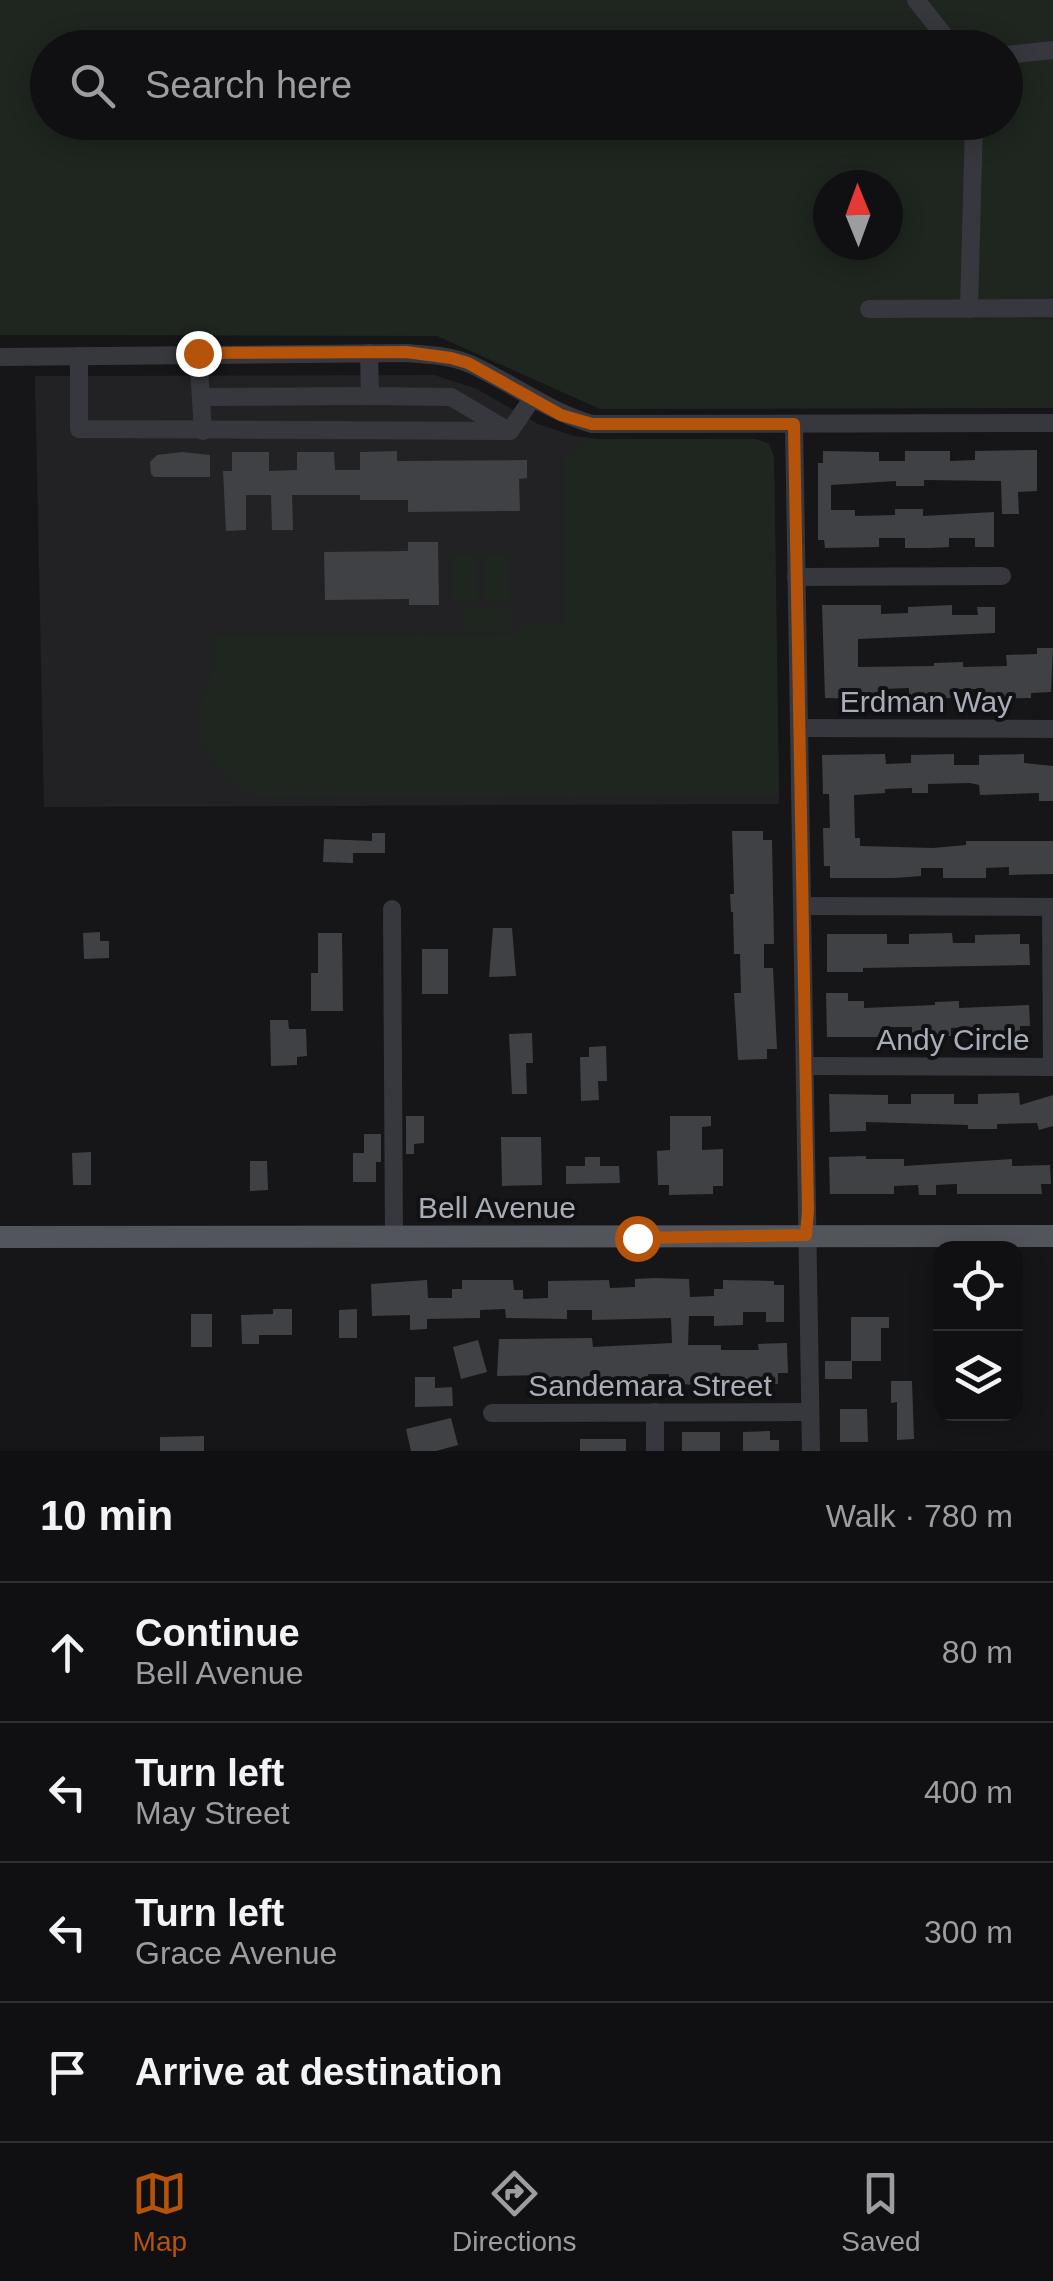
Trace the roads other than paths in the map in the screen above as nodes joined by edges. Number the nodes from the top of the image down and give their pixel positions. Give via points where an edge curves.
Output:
1 (916, 0) edge
2 (940, 30) edge
3 (1053, 50) edge
4 (1023, 53) edge
5 (974, 140) edge
6 (1053, 308) edge
7 (970, 309) junction
8 (868, 310) dead end
9 (198, 353) junction
10 (369, 353) junction
11 (78, 356) junction
12 (0, 357) edge
13 (370, 396) junction
14 (202, 397) junction
15 (532, 399) junction
16 (1053, 423) edge
17 (794, 424) junction
18 (203, 431) junction
19 (510, 431) junction
20 (1002, 576) dead end
21 (796, 577) junction
22 (799, 728) junction
23 (1053, 729) edge
24 (802, 906) junction
25 (392, 909) dead end
26 (805, 1066) junction
27 (806, 1235) junction
28 (394, 1236) junction
29 (1053, 1236) edge
30 (0, 1237) edge
31 (655, 1412) junction
32 (809, 1412) junction
33 (492, 1413) dead end
34 (655, 1451) edge
35 (810, 1451) edge

1 - 2 street
3 - 4 street
5 - 7 street
6 - 7 street
7 - 8 street
9 - 10 street
9 - 11 street
9 - 14 street
10 - 13 street
10 - 15 street via 451,358
11 - 12 street
11 - 18 street via 80,429
13 - 14 street
13 - 19 street via 451,398
14 - 18 street
15 - 17 street via 592,424
15 - 19 street
16 - 17 street
17 - 21 street
18 - 19 street
20 - 21 street
21 - 22 street
22 - 23 street, Erdman Way
22 - 24 street
24 - 26 street
24 - 26 street, Andy Circle via 1051,906 1052,1067
25 - 28 street
26 - 27 street
27 - 28 main road, Bell Avenue
27 - 29 main road, Bell Avenue
27 - 32 street
28 - 30 main road, Bell Avenue
31 - 32 street, Sandemara Street
31 - 33 street, Sandemara Street
31 - 34 street
32 - 35 street

